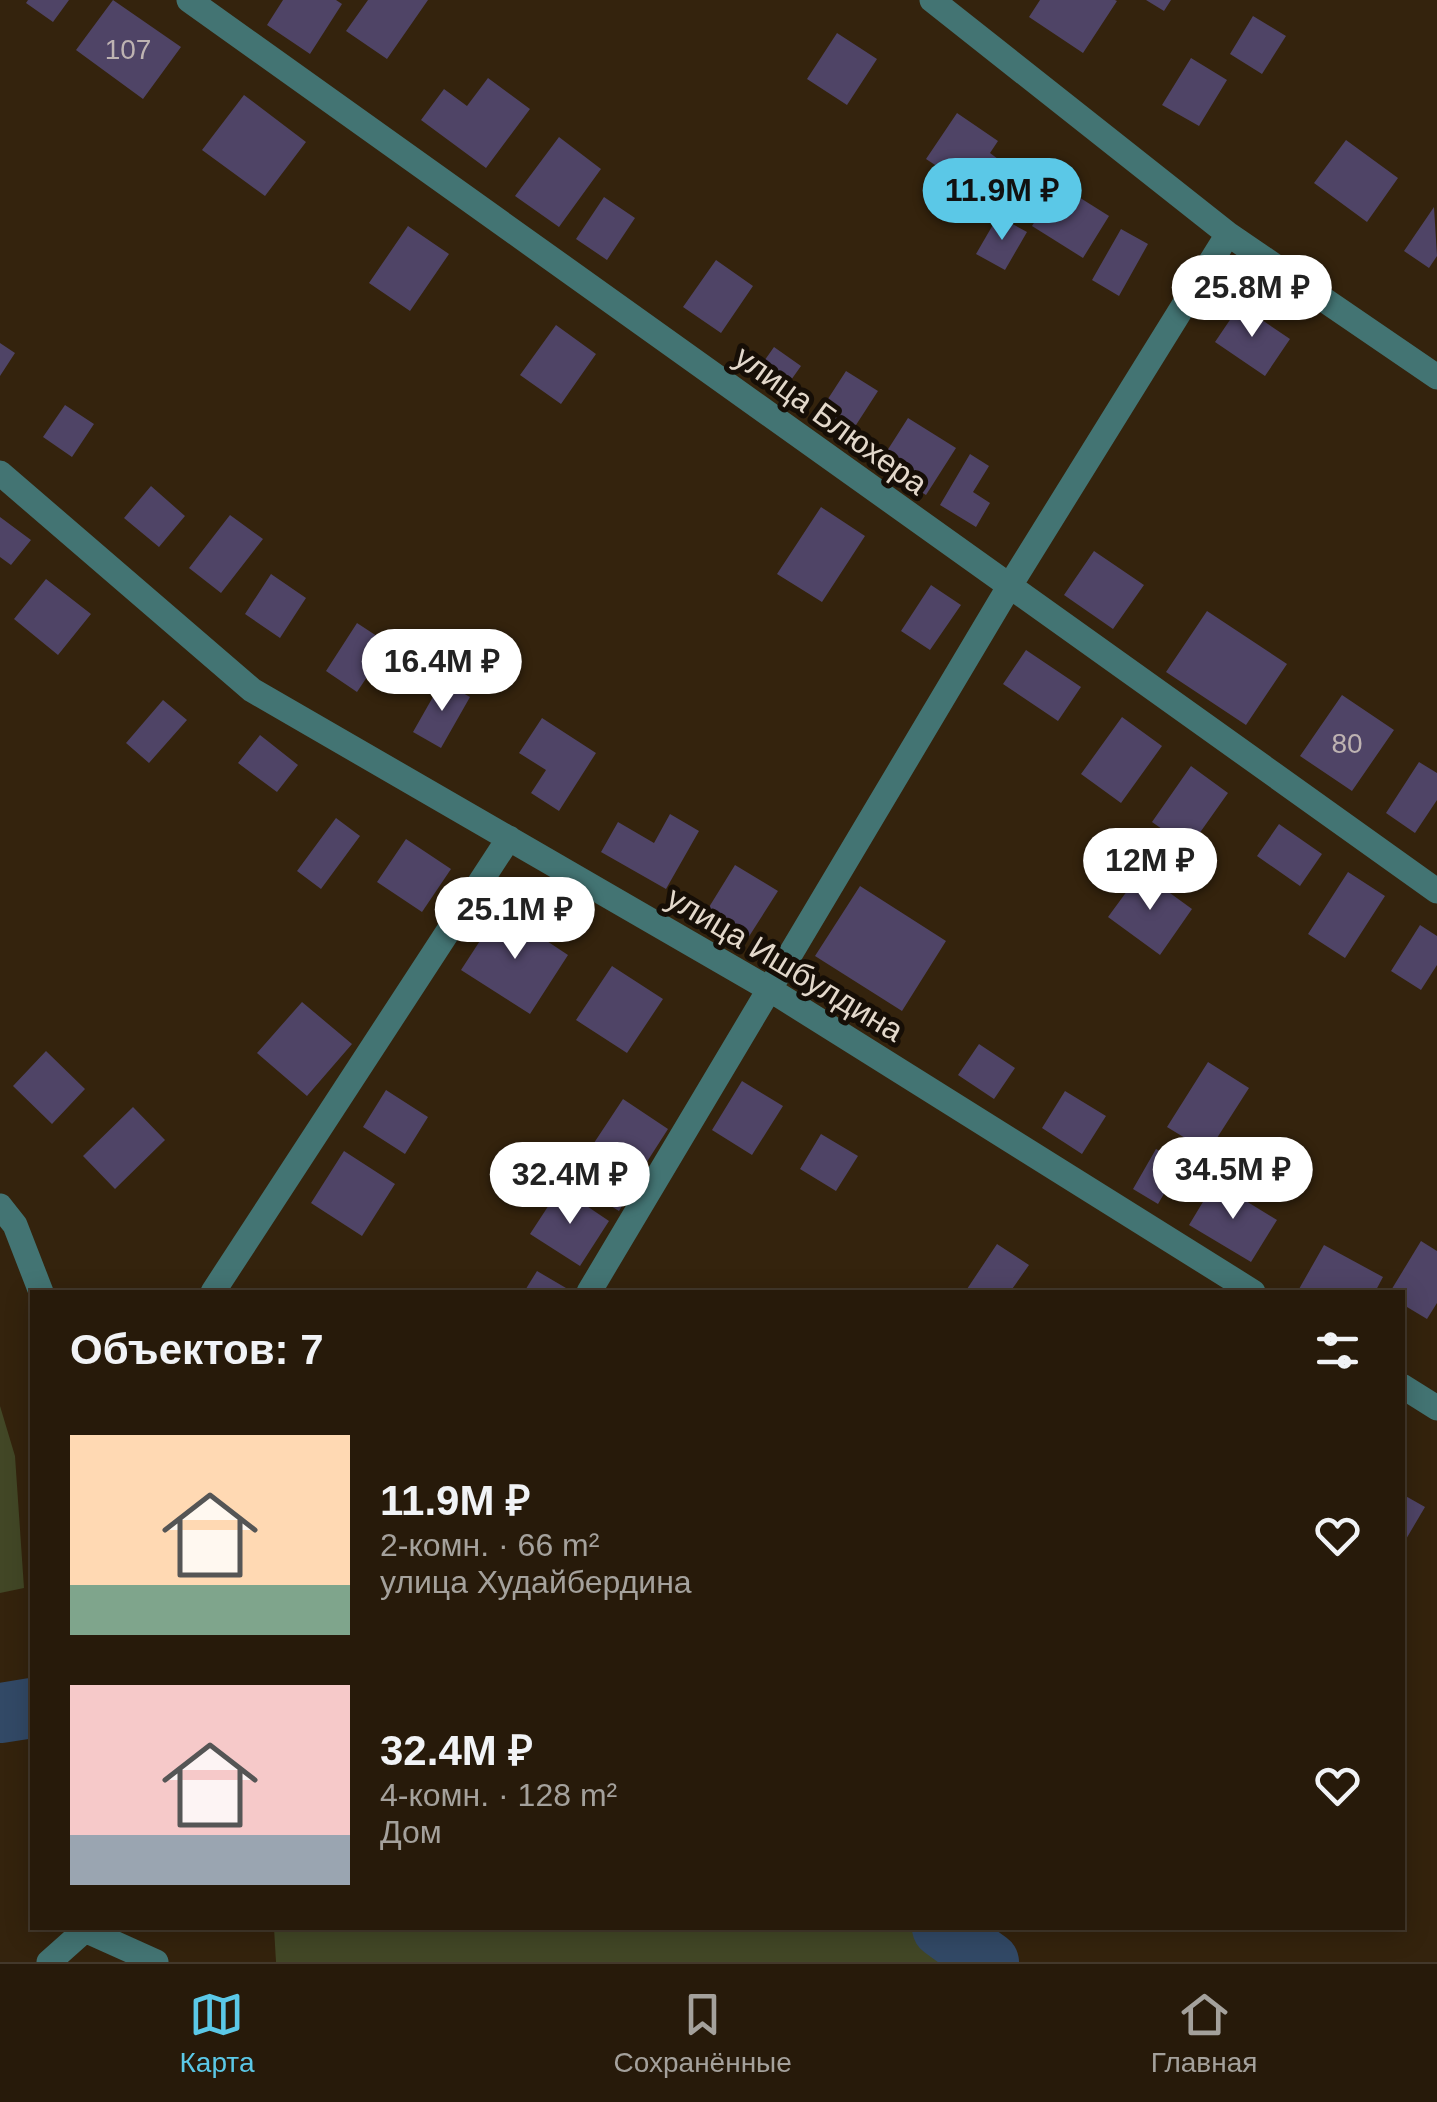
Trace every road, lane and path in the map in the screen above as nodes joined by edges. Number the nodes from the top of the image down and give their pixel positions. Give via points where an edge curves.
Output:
1 (189, 0) edge
2 (932, 0) edge
3 (1228, 234) junction
4 (1437, 377) edge
5 (0, 473) edge
6 (1009, 587) junction
7 (509, 838) junction
8 (1437, 891) edge
9 (768, 989) junction
10 (0, 1206) edge
11 (41, 1290) edge
12 (215, 1290) edge
13 (589, 1290) edge
14 (1250, 1290) edge
15 (1405, 1388) edge
16 (1437, 1408) edge
17 (49, 1962) edge
18 (156, 1962) edge

1 - 6 street, улица Блюхера
2 - 3 street
3 - 4 street
3 - 6 street
5 - 7 street, улица Ишбулдина via 252,690
6 - 8 street, улица Блюхера
6 - 9 street
7 - 9 street, улица Ишбулдина
7 - 12 street
9 - 13 street
9 - 14 street, улица Ишбулдина
10 - 11 street via 16,1226
15 - 16 street
17 - 18 street via 85,1930

